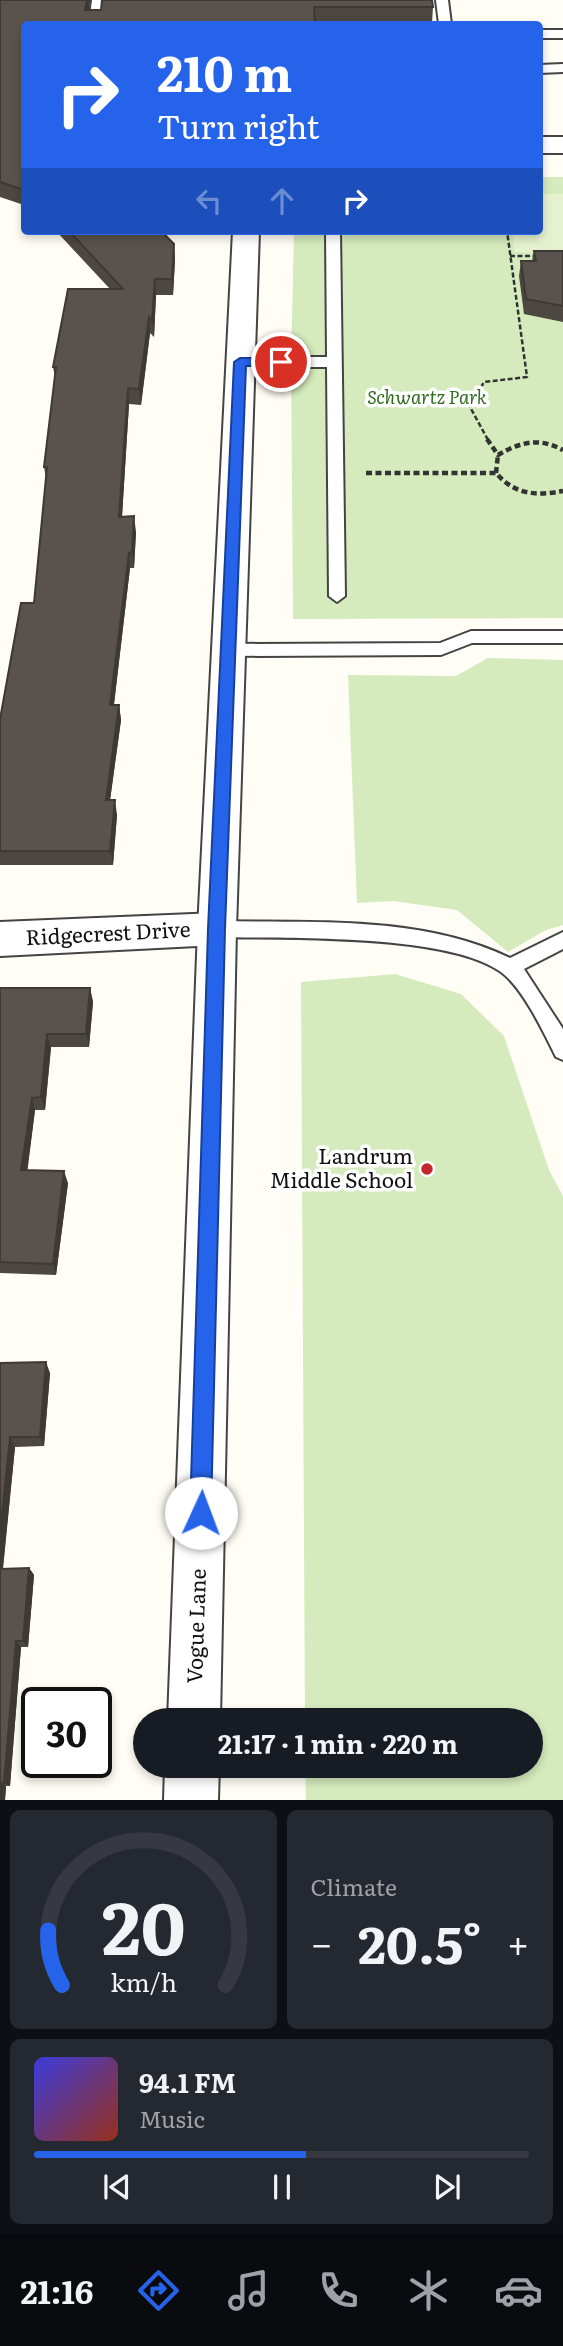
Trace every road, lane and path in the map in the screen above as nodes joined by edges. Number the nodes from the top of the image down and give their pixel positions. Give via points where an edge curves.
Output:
1 (97, 0) edge
2 (442, 0) edge
3 (95, 21) edge
4 (445, 21) edge
5 (543, 34) edge
6 (563, 34) edge
7 (563, 68) edge
8 (543, 69) edge
9 (543, 145) edge
10 (563, 145) edge
11 (246, 235) edge
12 (333, 235) edge
13 (507, 235) edge
14 (510, 256) junction
15 (550, 256) edge
16 (240, 362) junction
17 (336, 362) junction
18 (563, 450) edge
19 (498, 455) junction
20 (337, 473) junction
21 (496, 473) junction
22 (563, 491) edge
23 (337, 596) dead end
24 (563, 637) edge
25 (228, 650) junction
26 (216, 929) junction
27 (0, 939) edge
28 (563, 940) edge
29 (510, 967) junction
30 (563, 1051) edge
31 (194, 1708) edge
32 (192, 1778) edge
33 (191, 1800) edge

1 - 3 lane
2 - 4 lane
5 - 6 lane
7 - 8 lane
9 - 10 street
11 - 16 street, Vogue Lane
12 - 17 lane
13 - 14 path
14 - 15 path
14 - 19 path via 527,377 484,382 470,407
16 - 17 lane
16 - 25 street, Vogue Lane
17 - 20 lane
18 - 19 path via 537,441 518,443
19 - 21 path
20 - 21 path
20 - 23 lane
21 - 22 path via 518,493 538,496
24 - 25 lane via 471,637 441,649
25 - 26 street, Vogue Lane
26 - 27 street, Ridgecrest Drive
26 - 29 lane via 392,936 473,949
26 - 31 street, Vogue Lane
28 - 29 lane
29 - 30 lane
32 - 33 street

